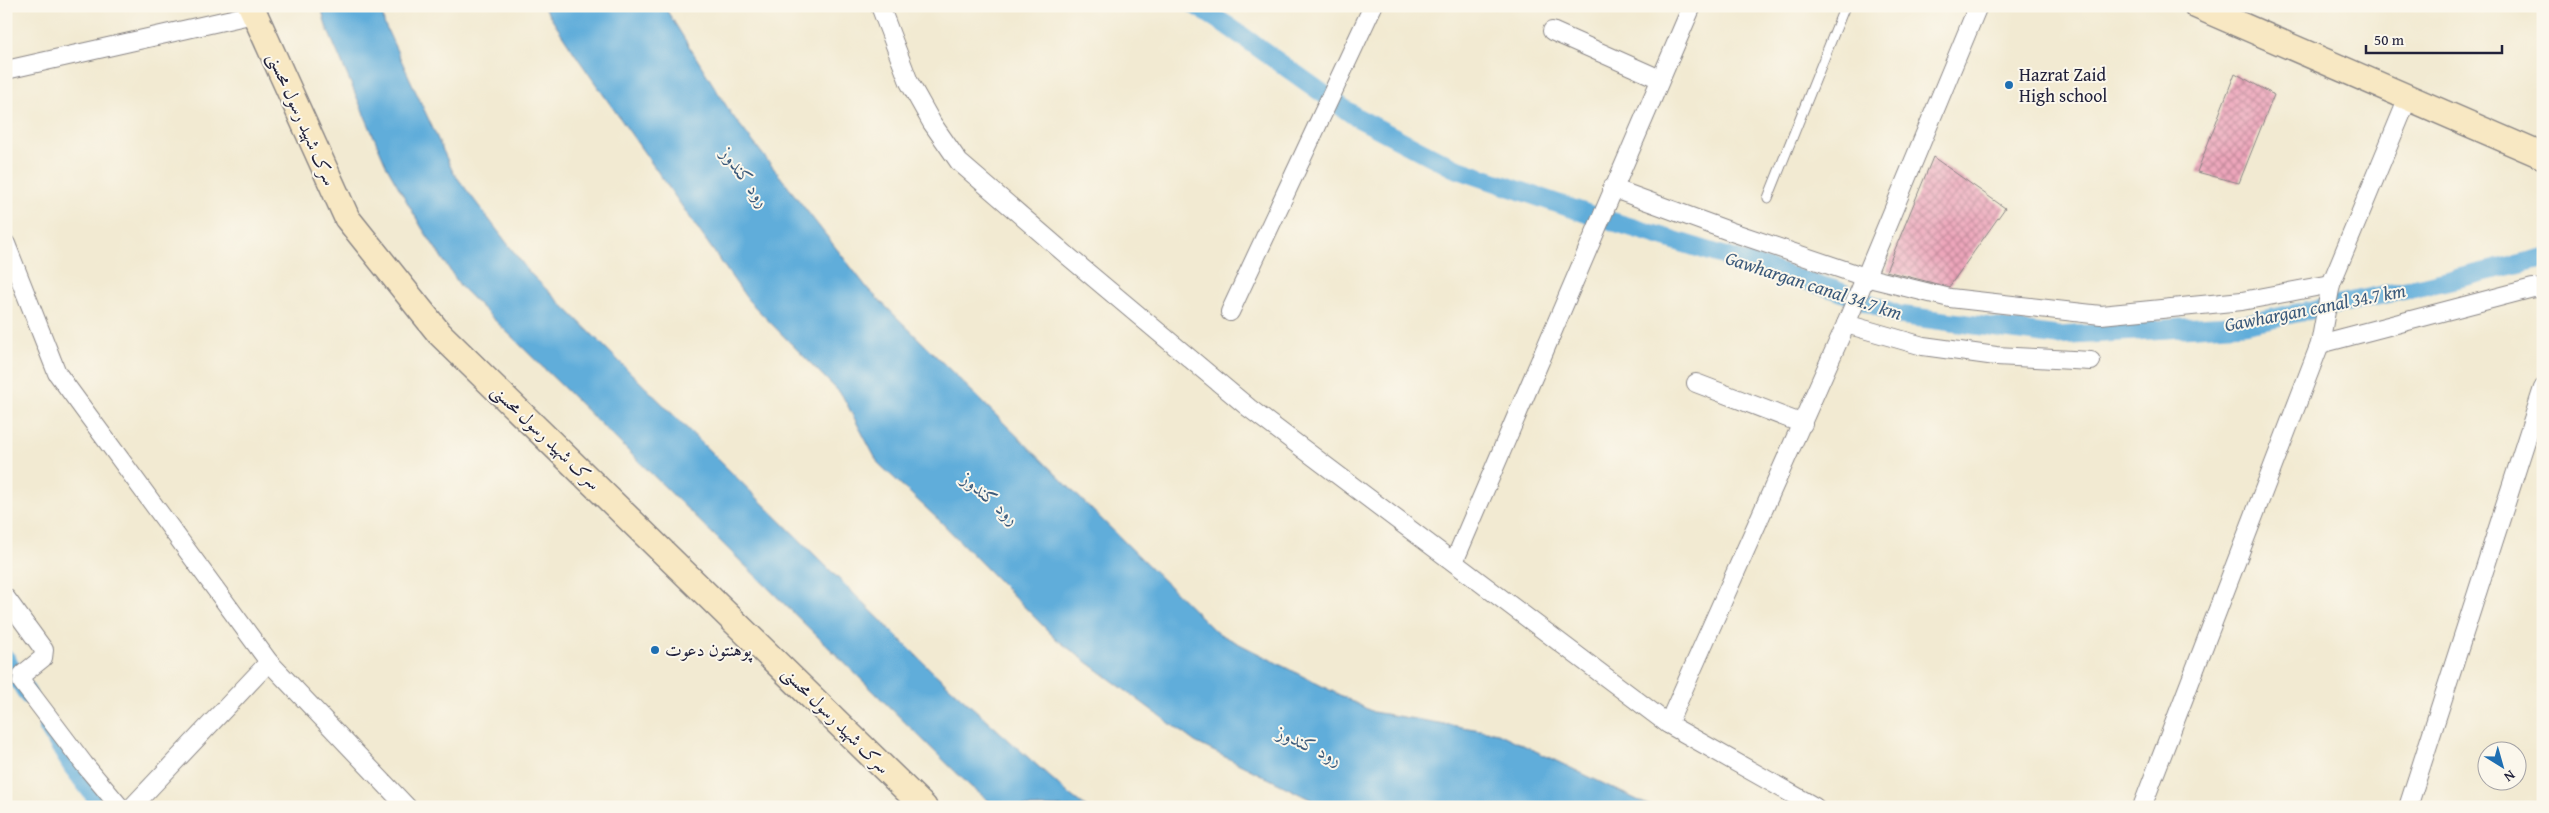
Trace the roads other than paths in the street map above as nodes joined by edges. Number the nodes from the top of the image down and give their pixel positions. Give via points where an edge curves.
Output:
1 (880, 6) edge
2 (1373, 6) edge
3 (1692, 6) edge
4 (1845, 6) edge
5 (1978, 6) edge
6 (2197, 6) edge
7 (252, 10) edge
8 (1552, 31) dead end
9 (6, 70) edge
10 (1660, 78) junction
11 (2408, 98) junction
12 (2543, 156) edge
13 (1612, 188) junction
14 (1768, 198) dead end
15 (6, 244) edge
16 (1865, 277) junction
17 (2331, 284) junction
18 (2543, 289) edge
19 (1230, 312) dead end
20 (1846, 324) junction
21 (2320, 344) junction
22 (2091, 361) dead end
23 (1696, 383) dead end
24 (2543, 388) edge
25 (1803, 424) junction
26 (1454, 562) junction
27 (6, 598) edge
28 (269, 662) junction
29 (1668, 724) junction
30 (120, 807) edge
31 (132, 807) edge
32 (407, 807) edge
33 (924, 807) edge
34 (1815, 807) edge
35 (2142, 807) edge
36 (2408, 807) edge

1 - 26 street via 909,82 959,162 1249,408
2 - 19 street
3 - 10 street
4 - 14 lane
5 - 16 street
6 - 11 street
7 - 9 street
7 - 33 street, سرک شهید رسول محسنی via 347,218 439,333
8 - 10 street
10 - 13 street
11 - 12 street
11 - 17 street
13 - 16 street
13 - 26 street
15 - 28 street via 57,373
16 - 17 street via 1950,298 2101,315 2242,301
16 - 20 street
17 - 21 street
18 - 21 street via 2533,288
20 - 22 street via 1923,346 1996,356
20 - 25 street
21 - 35 street
23 - 25 street
24 - 36 street
25 - 29 street
26 - 29 street
27 - 30 street via 44,650 43,658 23,674 22,682
28 - 31 street
28 - 32 street
29 - 34 street

